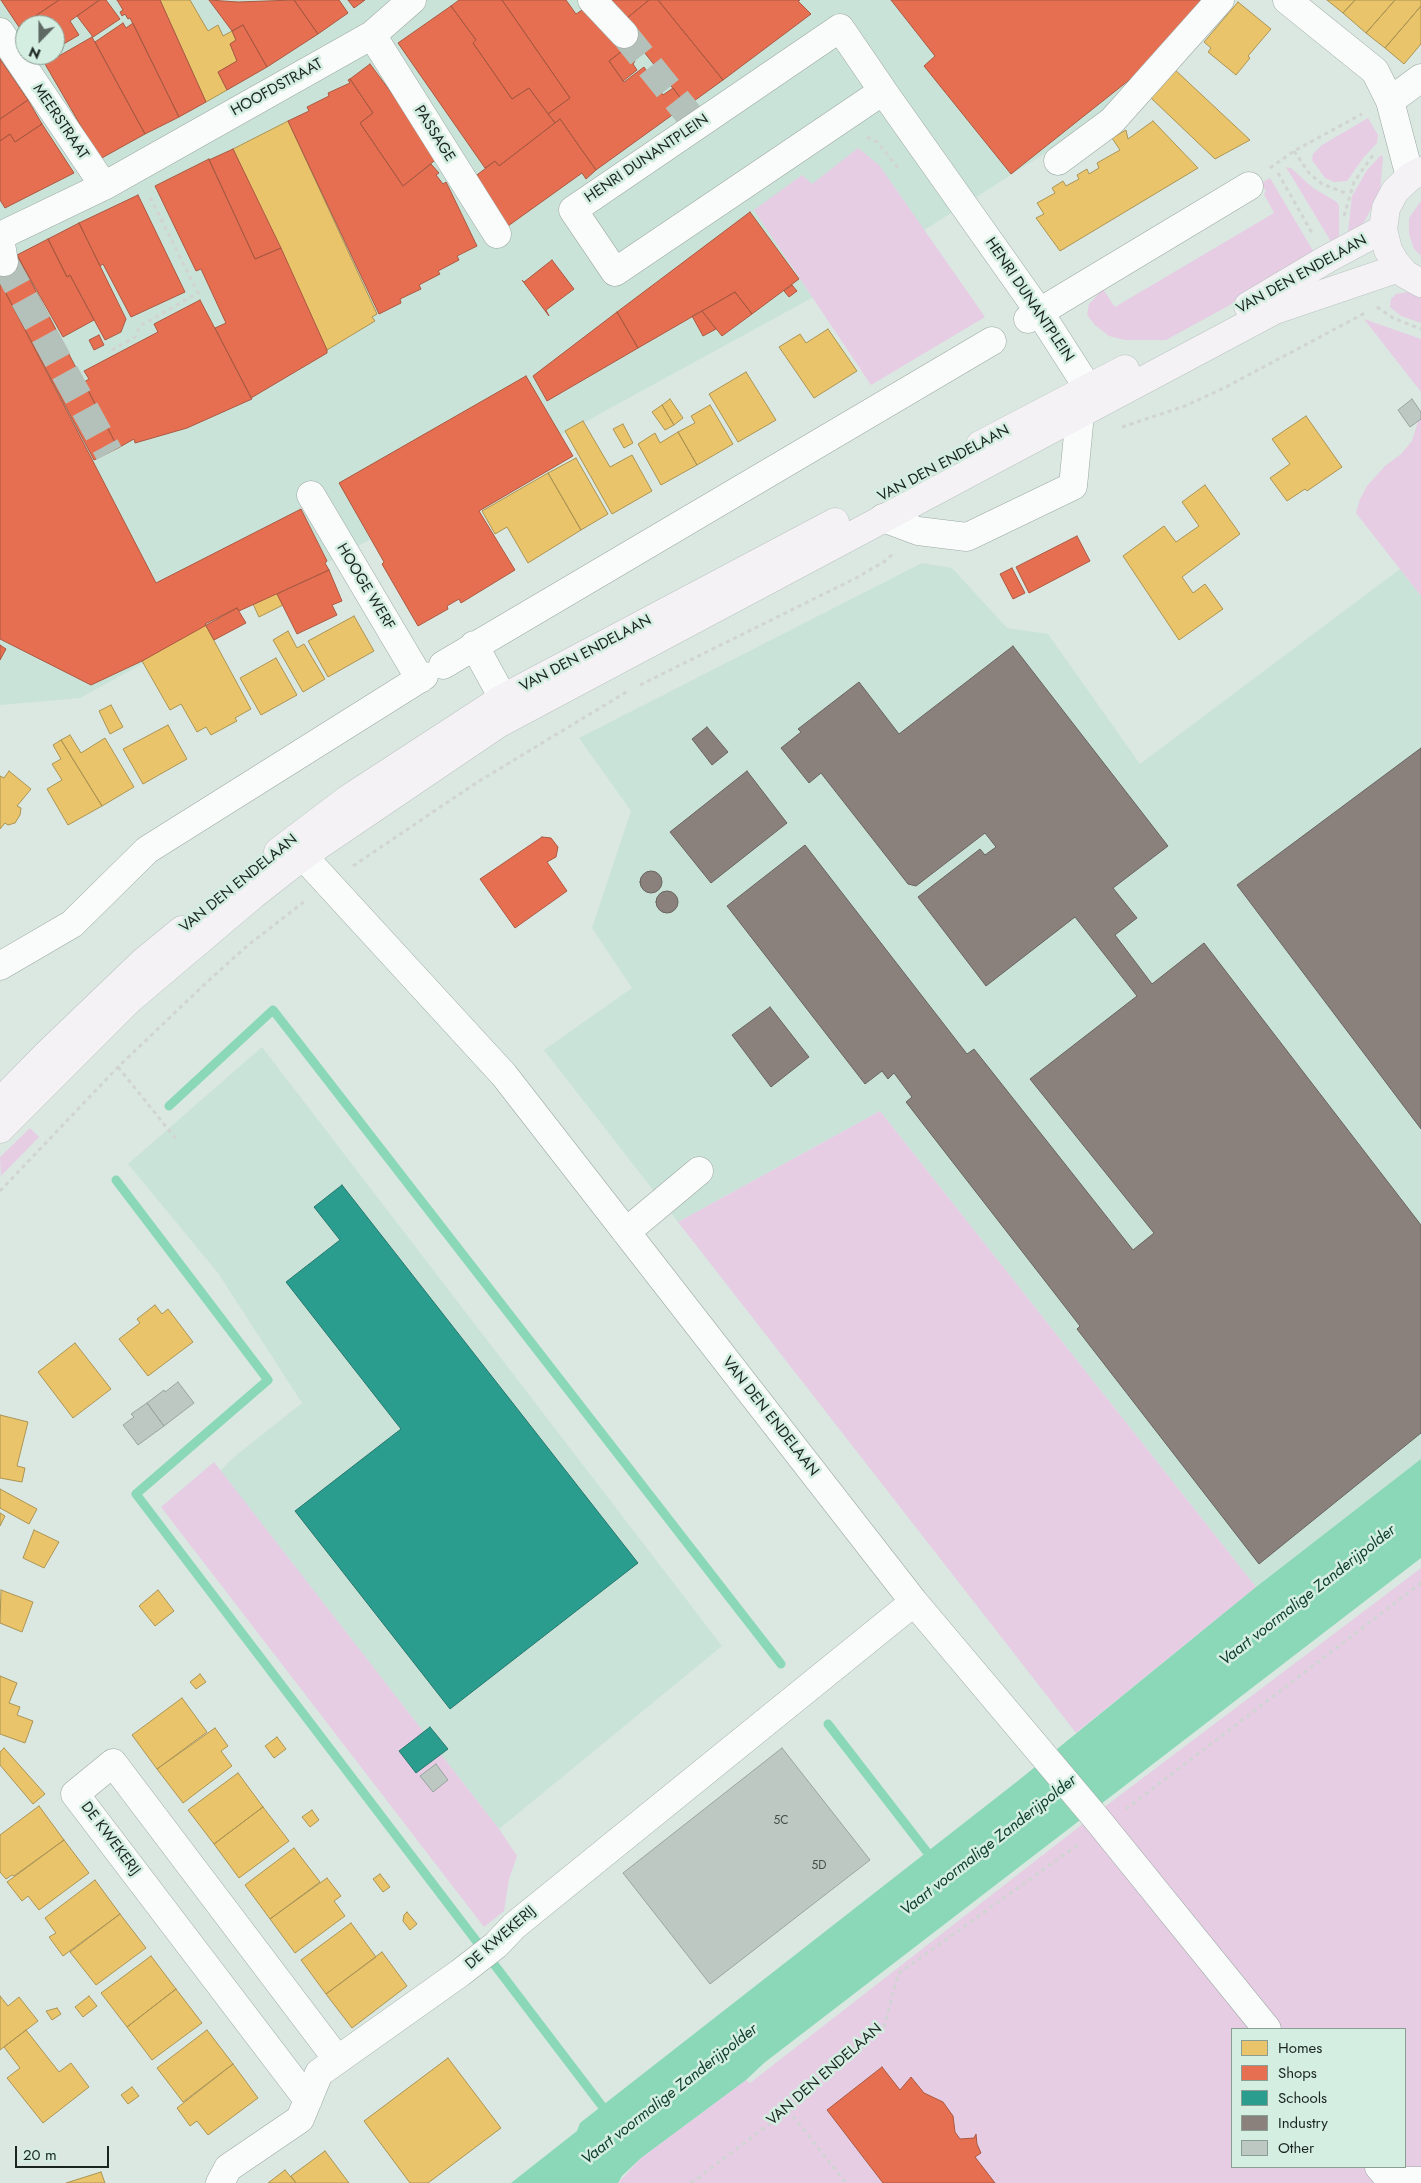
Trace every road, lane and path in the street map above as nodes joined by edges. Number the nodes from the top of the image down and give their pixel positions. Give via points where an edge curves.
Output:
1 (412, 0) edge
2 (592, 0) edge
3 (1220, 0) edge
4 (1287, 0) edge
5 (0, 32) edge
6 (624, 34) tunnel mouth
7 (372, 35) junction
8 (1421, 78) edge
9 (882, 91) junction
10 (1390, 101) junction
11 (1294, 151) junction
12 (1058, 161) dead end
13 (136, 168) junction
14 (1415, 174) edge
15 (104, 186) junction
16 (1249, 186) joint
17 (1348, 194) dead end
18 (1383, 229) junction
19 (497, 234) dead end
20 (1, 245) edge
21 (1410, 276) edge
22 (1034, 316) junction
23 (1421, 329) edge
24 (992, 341) dead end
25 (112, 350) dead end
26 (1088, 388) junction
27 (1080, 414) junction
28 (1076, 444) junction
29 (311, 495) dead end
30 (883, 518) junction
31 (918, 531) junction
32 (474, 645) junction
33 (429, 673) junction
34 (503, 698) junction
35 (303, 856) junction
36 (327, 884) junction
37 (0, 966) edge
38 (118, 1067) junction
39 (0, 1102) edge
40 (0, 1129) edge
41 (176, 1139) dead end
42 (699, 1171) dead end
43 (0, 1191) edge
44 (626, 1232) junction
45 (1421, 1583) edge
46 (914, 1602) junction
47 (1103, 1826) junction
48 (1266, 2028) edge
49 (337, 2059) junction
50 (308, 2100) junction
51 (788, 2110) junction
52 (1380, 2168) edge
53 (1421, 2181) edge
54 (220, 2183) edge
55 (691, 2183) edge
56 (846, 2183) edge

1 - 7 street, HOOFDSTRAAT
2 - 6 street
3 - 12 street via 1112,121
4 - 10 street via 1375,71
5 - 15 street, MEERSTRAAT
7 - 13 street, HOOFDSTRAAT
7 - 19 street, PASSAGE
8 - 10 street
9 - 9 street, HENRI DUNANTPLEIN via 840,28 573,210 616,272
9 - 22 street, HENRI DUNANTPLEIN
10 - 11 path
10 - 14 street
11 - 16 path
11 - 17 path via 1309,173 1322,184
13 - 15 street, HOOFDSTRAAT
13 - 25 path via 198,293 140,326 135,337
14 - 18 main road via 1390,199
15 - 20 street, HOOFDSTRAAT
16 - 22 street
18 - 21 main road via 1388,250
18 - 26 main road, VAN DEN ENDELAAN via 1269,295
21 - 27 main road, VAN DEN ENDELAAN via 1275,310
22 - 26 street, HENRI DUNANTPLEIN
23 - 28 path via 1393,318 1378,307 1185,406
24 - 32 street
26 - 34 main road, VAN DEN ENDELAAN
27 - 28 street, VAN DEN ENDELAAN
27 - 30 main road, VAN DEN ENDELAAN
28 - 31 street, VAN DEN ENDELAAN via 1073,486 967,537
29 - 33 street, HOOGE WERF
30 - 31 street, VAN DEN ENDELAAN
30 - 35 main road, VAN DEN ENDELAAN via 498,724
31 - 36 path via 885,561 856,578 632,689 476,784
32 - 33 street
32 - 34 street, VAN DEN ENDELAAN
33 - 37 street via 147,850 72,924
34 - 39 main road, VAN DEN ENDELAAN via 348,799 256,868 143,962
35 - 36 street, VAN DEN ENDELAAN
35 - 40 main road, VAN DEN ENDELAAN via 128,1000
36 - 38 path via 247,946
36 - 44 street, VAN DEN ENDELAAN via 504,1075
38 - 41 path
38 - 43 path
42 - 44 street
44 - 46 street, VAN DEN ENDELAAN
45 - 47 path
46 - 47 street, VAN DEN ENDELAAN
46 - 49 street, DE KWEKERIJ via 514,1926 496,1945
47 - 48 street, VAN DEN ENDELAAN
47 - 51 path, VAN DEN ENDELAAN via 898,1974 884,2027
49 - 50 street, DE KWEKERIJ via 319,2073
49 - 50 street, DE KWEKERIJ via 114,1763 75,1794
50 - 54 street, DE KWEKERIJ via 300,2119 228,2168
51 - 55 path, VAN DEN ENDELAAN
51 - 56 path
52 - 53 street via 1391,2181

